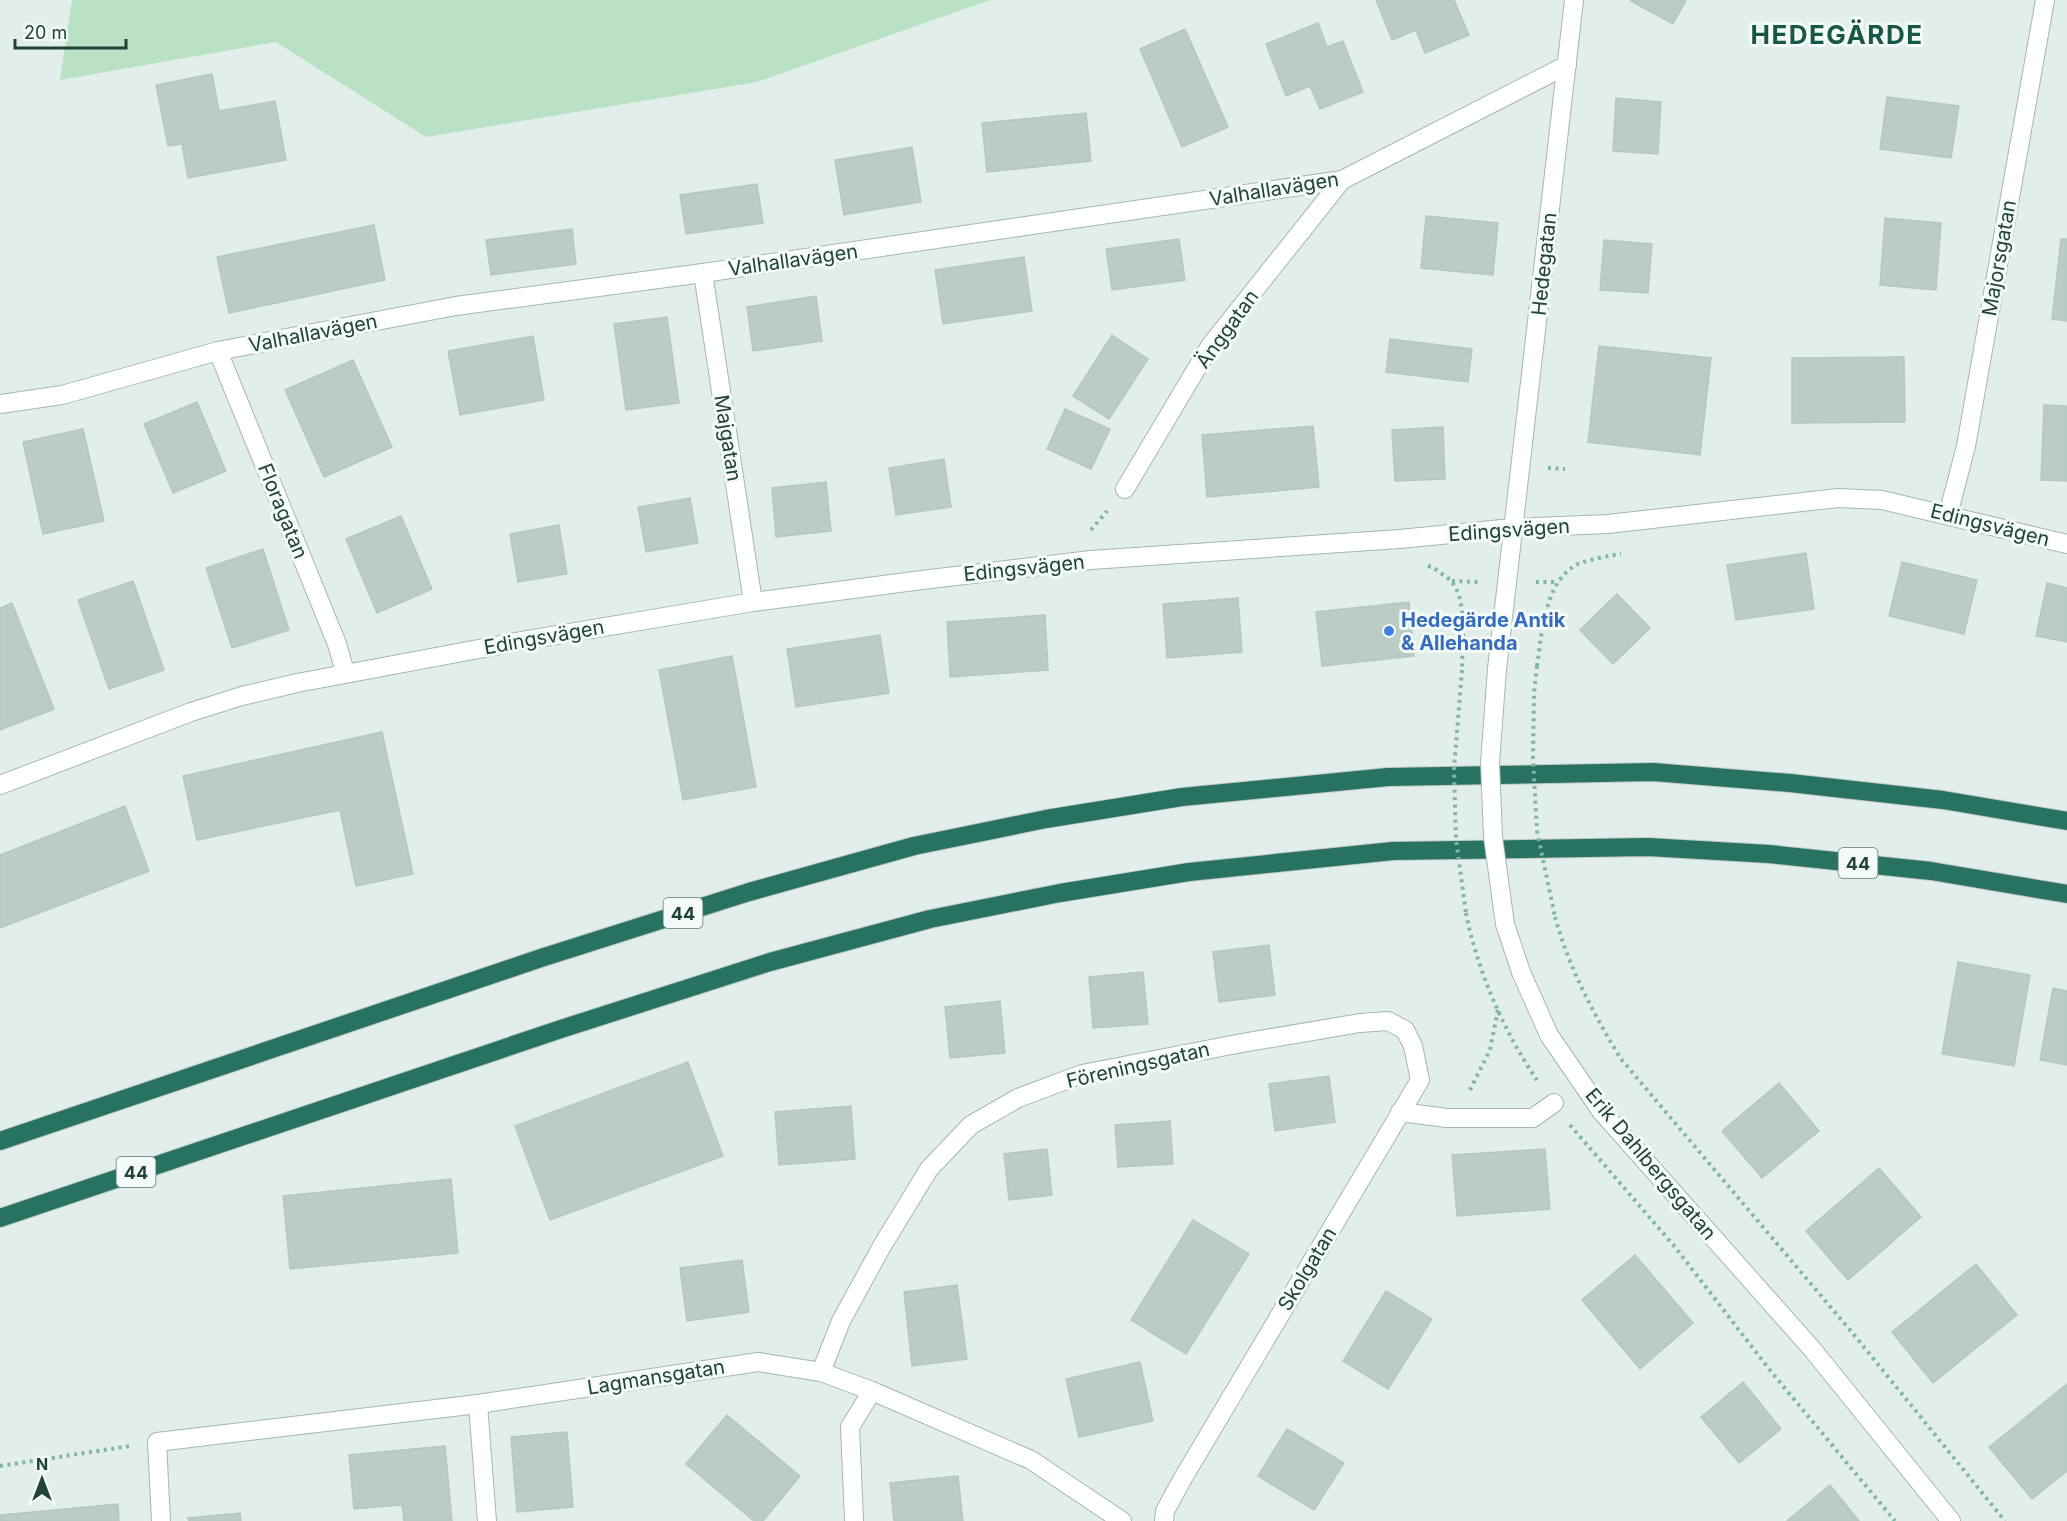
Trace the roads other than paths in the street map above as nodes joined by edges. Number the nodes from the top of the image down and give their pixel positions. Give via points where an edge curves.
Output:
1 (1574, 0) edge
2 (2045, 0) edge
3 (1567, 65) junction
4 (1342, 180) junction
5 (703, 273) junction
6 (218, 351) junction
7 (0, 405) edge
8 (1125, 489) dead end
9 (1948, 515) junction
10 (1512, 528) junction
11 (2067, 544) edge
12 (753, 602) junction
13 (345, 672) junction
14 (0, 785) edge
15 (2067, 820) edge
16 (2067, 894) edge
17 (1388, 1021) joint
18 (1554, 1103) road end
19 (1400, 1112) junction
20 (0, 1141) edge
21 (0, 1218) edge
22 (821, 1372) junction
23 (872, 1392) junction
24 (478, 1404) junction
25 (161, 1521) edge
26 (487, 1521) edge
27 (854, 1521) edge
28 (1122, 1521) edge
29 (1164, 1521) edge
30 (1951, 1521) edge

1 - 3 street, Hedegatan
2 - 9 street, Majorsgatan via 1966,446
3 - 4 street, Valhallavägen
3 - 10 street, Hedegatan
4 - 5 street, Valhallavägen
4 - 8 street, Änggatan via 1210,346
5 - 6 street, Valhallavägen via 456,306
5 - 12 street, Majgatan
6 - 7 street, Valhallavägen via 62,395
6 - 13 street, Floragatan
9 - 10 street, Edingsvägen via 1881,500 1838,498 1656,520
9 - 11 street, Edingsvägen
10 - 12 street, Edingsvägen via 1091,560
10 - 30 street, Erik Dahlbergsgatan, bridge via 1490,763 1493,837 1505,924 1521,972 1549,1035 1601,1111 1812,1349
12 - 13 street, Edingsvägen
13 - 14 street, Edingsvägen via 201,709
15 - 20 highway, 44 via 1943,800 1653,772 1388,777 1182,797 914,846 749,892
16 - 21 highway, 44 via 1931,871 1769,854 1648,847 1393,851 1178,874 930,919 770,962
17 - 19 street, Skolgatan via 1405,1030 1418,1062 1420,1080
17 - 22 street, Föreningsgatan via 1242,1043 1082,1074 1018,1098 971,1125 928,1170 841,1321
18 - 19 street via 1533,1118 1447,1118
19 - 29 street, Skolgatan via 1183,1478 1165,1511
22 - 23 street, Lagmansgatan
22 - 24 street, Lagmansgatan via 758,1362
23 - 27 street via 850,1427
23 - 28 street, Lagmansgatan via 1031,1460
24 - 25 street, Lagmansgatan via 157,1442
24 - 26 street

